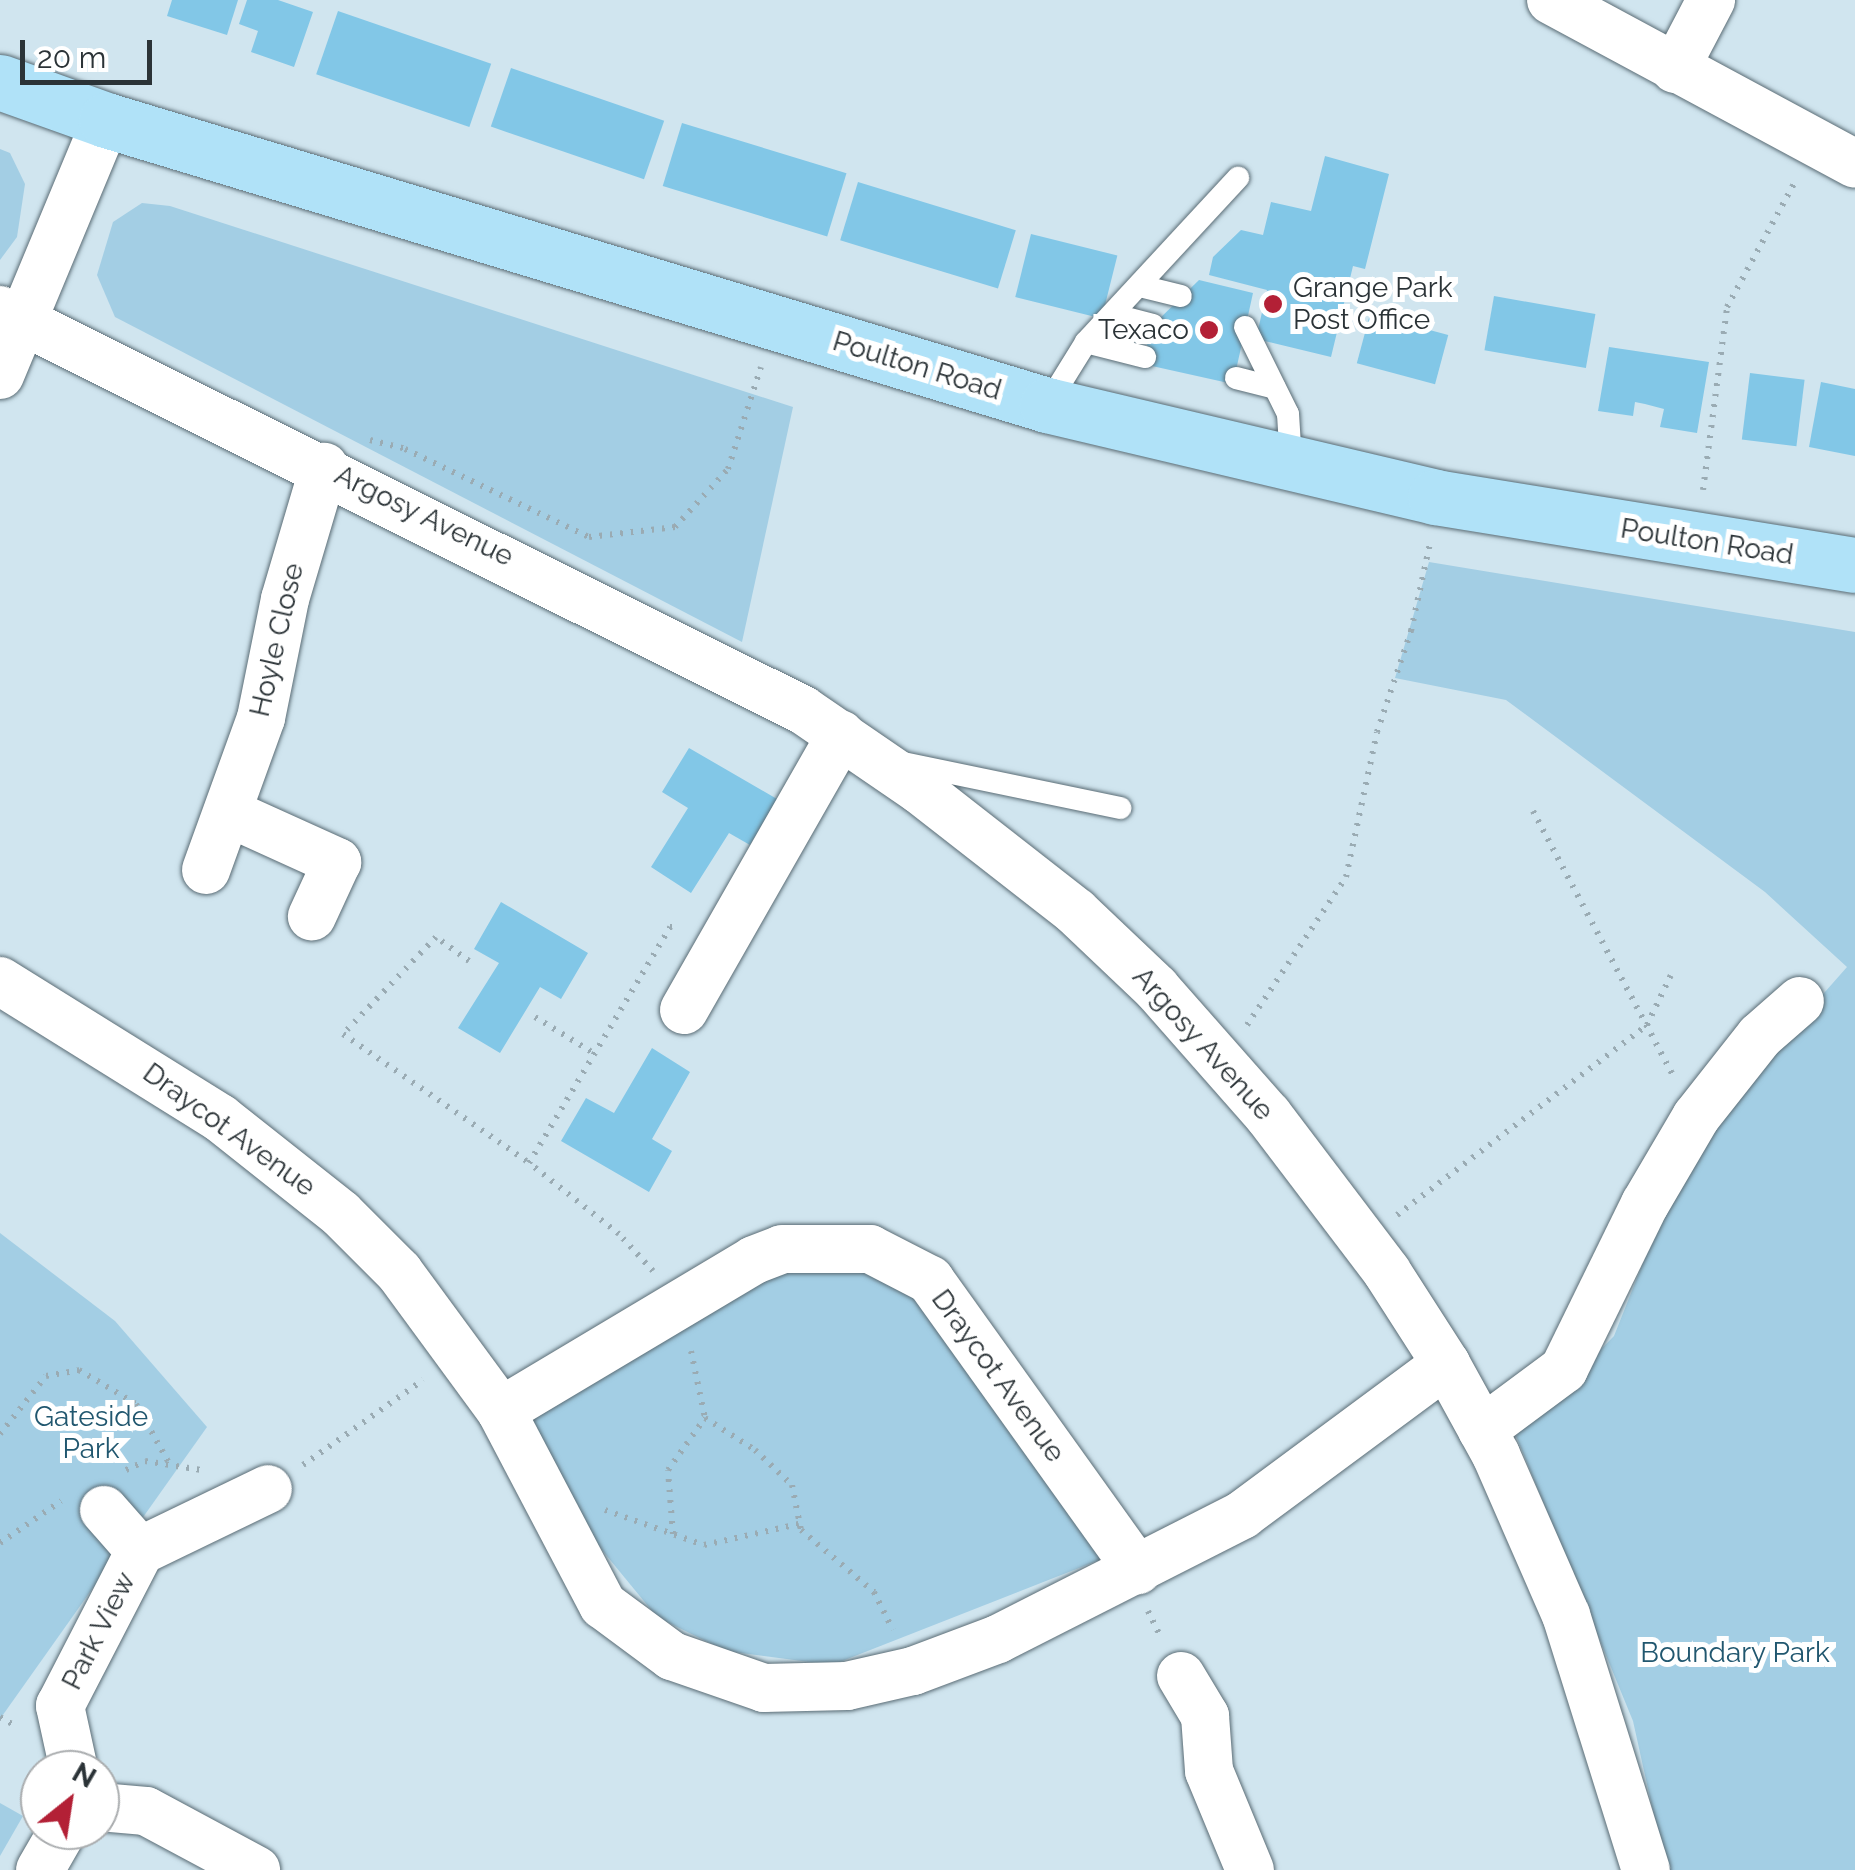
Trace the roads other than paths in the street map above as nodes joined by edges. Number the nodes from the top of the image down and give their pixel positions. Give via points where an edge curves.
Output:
1 (1551, 0) edge
2 (1711, 0) edge
3 (1675, 69) junction
4 (0, 82) edge
5 (106, 120) junction
6 (1835, 155) edge
7 (1238, 178) dead end
8 (1140, 286) junction
9 (1181, 296) dead end
10 (1114, 314) junction
11 (11, 315) edge
12 (1153, 326) dead end
13 (1248, 341) dead end
14 (1086, 342) junction
15 (1145, 356) dead end
16 (0, 376) edge
17 (1236, 378) dead end
18 (1275, 388) junction
19 (1047, 405) junction
20 (1291, 465) junction
21 (324, 467) junction
22 (1855, 565) edge
23 (855, 746) junction
24 (1120, 808) dead end
25 (228, 813) junction
26 (206, 870) dead end
27 (312, 916) dead end
28 (0, 981) edge
29 (1800, 1002) dead end
30 (684, 1010) dead end
31 (1446, 1364) junction
32 (501, 1411) junction
33 (1482, 1430) junction
34 (268, 1489) dead end
35 (104, 1510) dead end
36 (140, 1551) junction
37 (1134, 1572) junction
38 (1181, 1676) road end
39 (70, 1750) edge
40 (120, 1809) edge
41 (256, 1870) edge
42 (1250, 1870) edge
43 (1646, 1870) edge

1 - 3 street
2 - 3 street
3 - 6 street
4 - 5 main road, Poulton Road
5 - 11 street
5 - 19 main road, Poulton Road
7 - 8 lane
8 - 9 lane
8 - 10 lane
10 - 12 lane
10 - 14 lane
11 - 16 street
11 - 21 street, Argosy Avenue
13 - 18 lane
14 - 15 lane
14 - 19 lane
17 - 18 lane
18 - 20 lane via 1288,414
19 - 20 main road, Poulton Road
20 - 22 main road, Poulton Road via 1435,498
21 - 23 street, Argosy Avenue via 724,668
21 - 25 street, Hoyle Close via 285,599 261,718
23 - 24 lane
23 - 30 street via 731,928
23 - 31 street, Argosy Avenue via 1076,912 1222,1063 1364,1240
25 - 26 street, Hoyle Close
25 - 27 street via 337,862
28 - 32 street, Draycot Avenue via 220,1118 341,1214 399,1272
29 - 33 street via 1760,1036 1696,1117 1564,1369
31 - 33 street, Argosy Avenue
31 - 37 street, Draycot Avenue via 1242,1515
32 - 37 street, Draycot Avenue via 602,1605 672,1656 764,1688 808,1690 913,1671 998,1639
32 - 37 street, Draycot Avenue via 782,1249 870,1249 930,1280
33 - 43 street, Argosy Avenue via 1566,1615
34 - 36 street, Park View
35 - 36 street, Park View
36 - 39 street, Park View via 60,1706
38 - 42 street via 1223,1709 1210,1771
40 - 41 street via 146,1811

